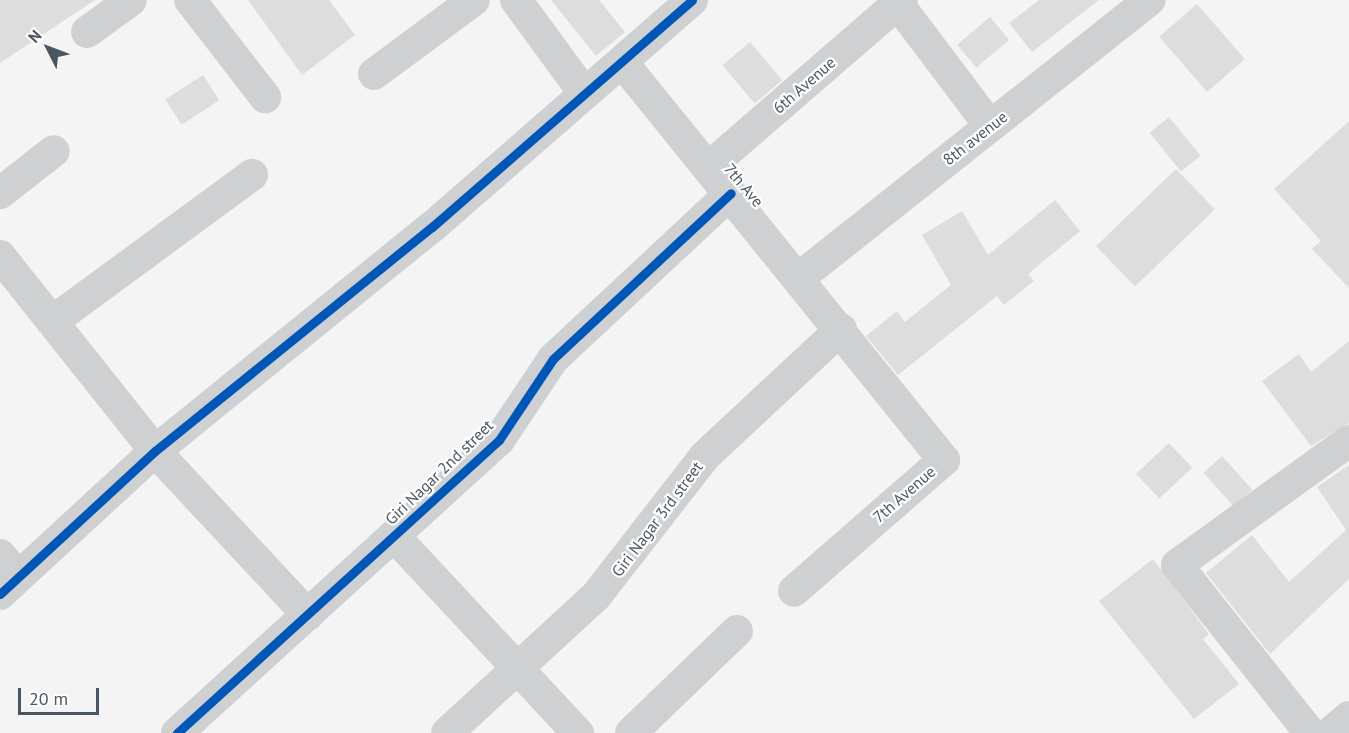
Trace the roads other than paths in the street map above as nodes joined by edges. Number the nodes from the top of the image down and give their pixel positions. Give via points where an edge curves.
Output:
1 (131, 0) edge
2 (190, 0) edge
3 (474, 0) edge
4 (516, 0) edge
5 (692, 0) edge
6 (1150, 0) edge
7 (898, 1) edge
8 (87, 32) dead end
9 (622, 63) junction
10 (374, 74) dead end
11 (584, 93) junction
12 (265, 97) dead end
13 (990, 126) junction
14 (54, 150) dead end
15 (709, 167) junction
16 (252, 175) dead end
17 (0, 193) edge
18 (731, 193) junction
19 (0, 256) edge
20 (800, 277) junction
21 (53, 321) junction
22 (841, 329) junction
23 (1349, 441) edge
24 (155, 451) junction
25 (394, 536) junction
26 (6, 575) edge
27 (794, 591) dead end
28 (308, 615) junction
29 (737, 631) dead end
30 (515, 668) junction
31 (1349, 717) edge
32 (177, 733) edge
33 (447, 733) edge
34 (578, 733) edge
35 (631, 733) edge
36 (1310, 733) edge
37 (1330, 733) edge

1 - 8 street
2 - 12 street
3 - 10 street
4 - 11 street
5 - 9 street
6 - 13 street, 8th avenue
7 - 13 street
7 - 15 street, 6th Avenue
9 - 11 street
9 - 15 street, 7th Ave
11 - 24 street via 432,227
13 - 20 street, 8th avenue
14 - 17 street
15 - 18 street, 7th Ave
16 - 21 street
18 - 20 street, 7th Ave
18 - 25 street, Giri Nagar 2nd street via 553,359 499,440
19 - 21 street
20 - 22 street, 7th Ave
21 - 24 street
22 - 27 street, 7th Avenue via 944,460
22 - 30 street, Giri Nagar 3rd street via 705,456 596,596
23 - 36 street via 1177,565
24 - 26 street
24 - 28 street
25 - 28 street, Giri Nagar 2nd street
25 - 30 street
28 - 32 street, Giri Nagar 2nd street
29 - 35 street
30 - 33 street, Giri Nagar 3rd street
30 - 34 street
31 - 37 street

